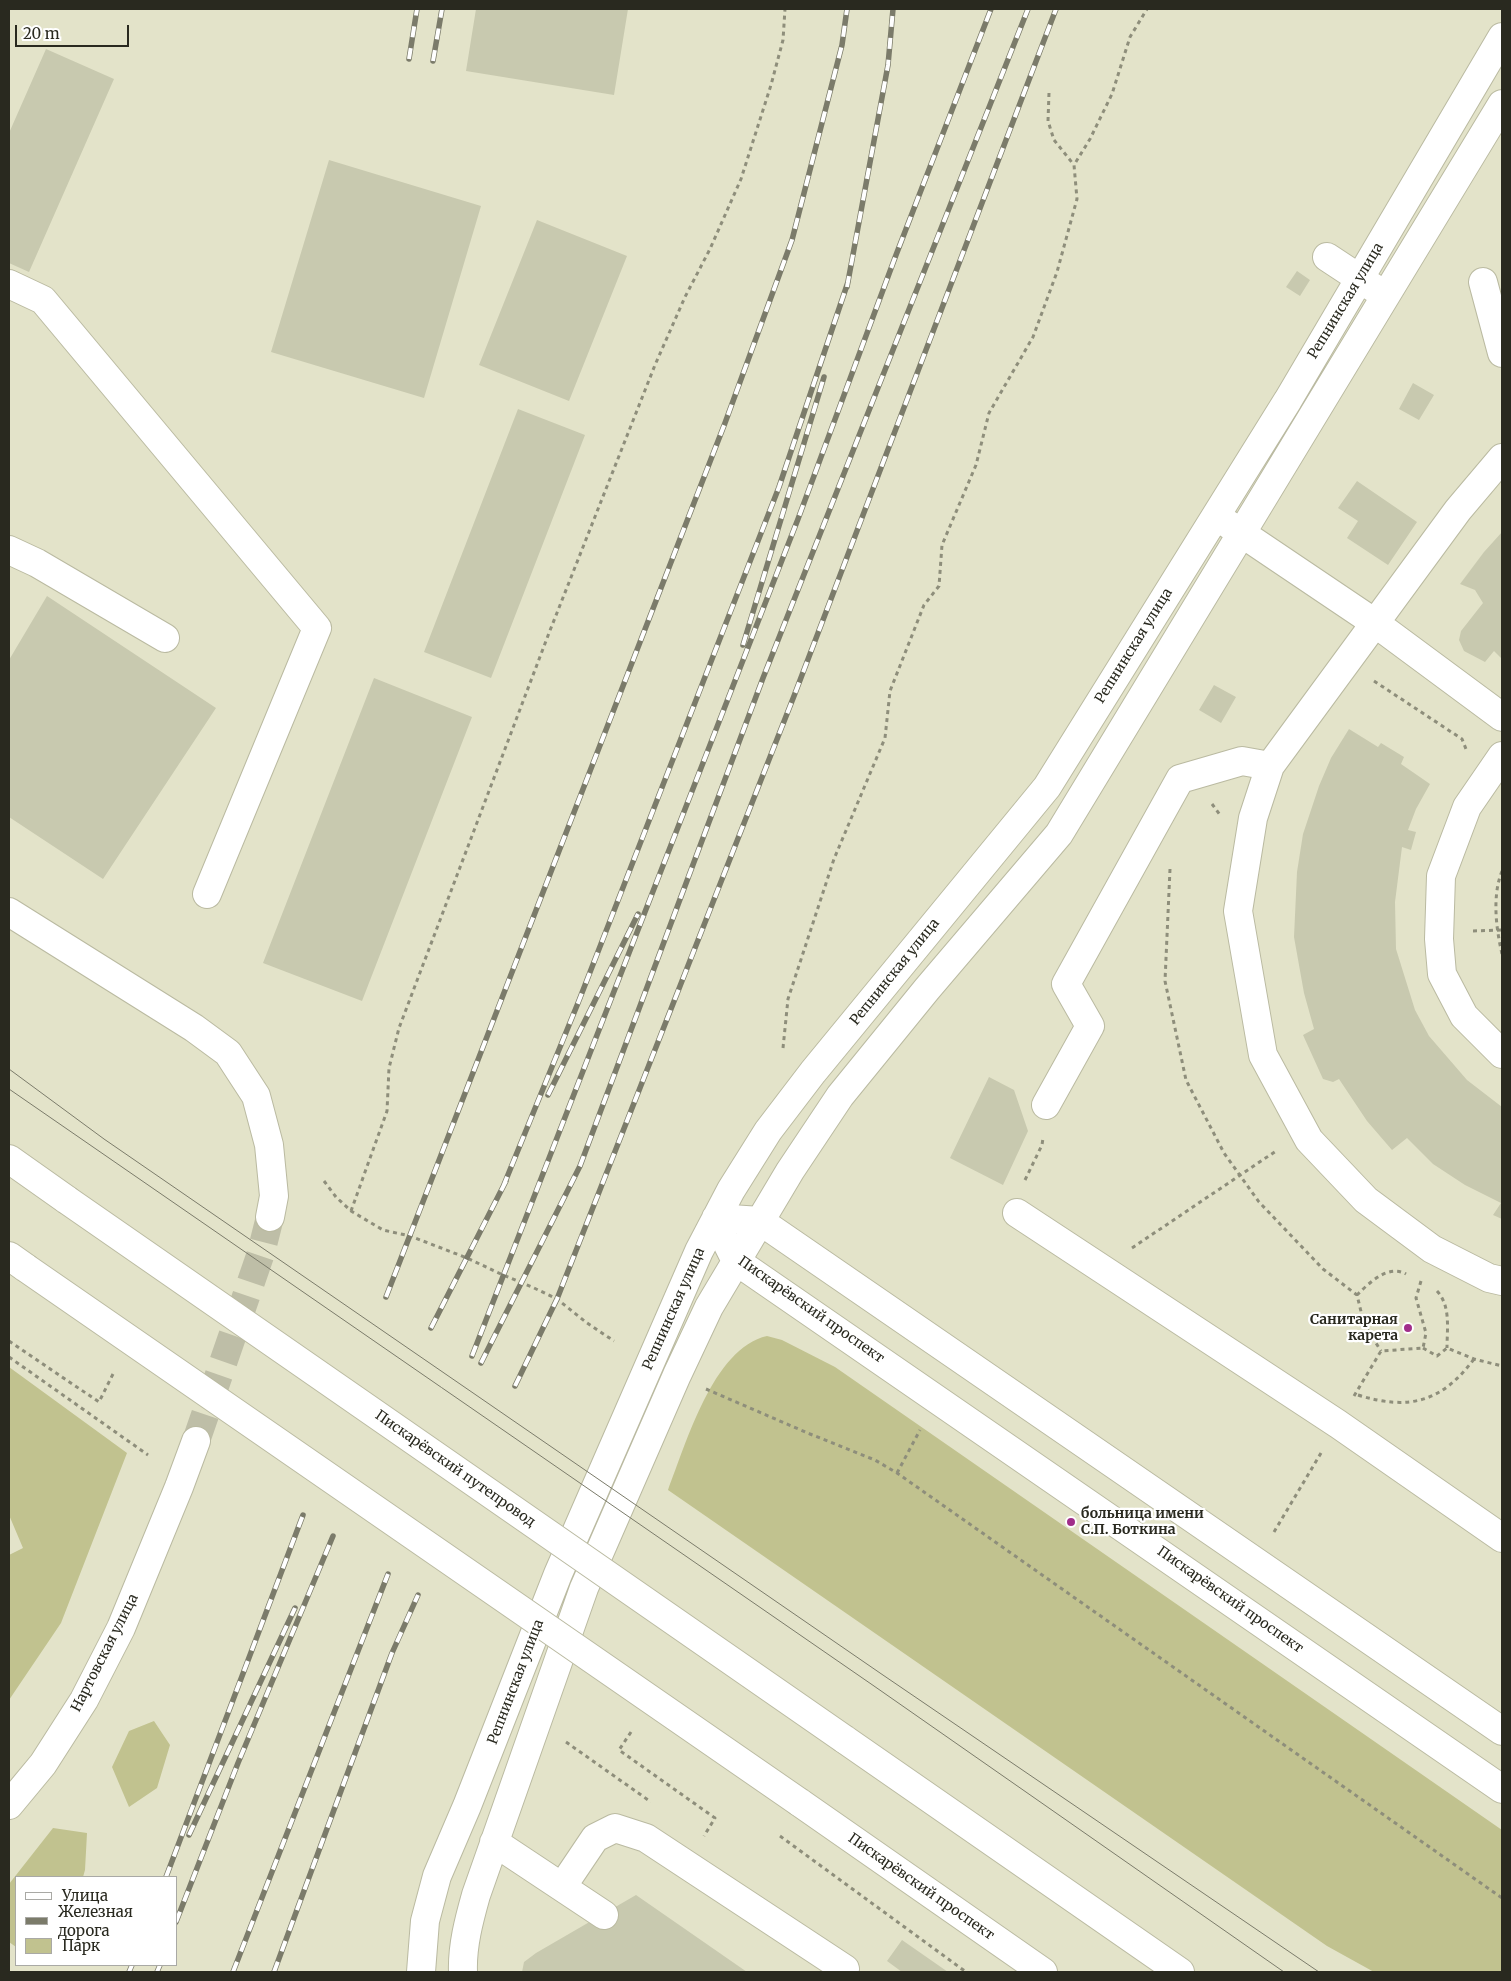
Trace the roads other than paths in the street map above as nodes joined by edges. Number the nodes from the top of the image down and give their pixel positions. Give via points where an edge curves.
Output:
1 (1502, 36) edge
2 (1502, 104) edge
3 (1327, 257) dead end
4 (1359, 279) junction
5 (1483, 282) dead end
6 (9, 284) edge
7 (1386, 295) junction
8 (1502, 353) edge
9 (1502, 458) edge
10 (1228, 524) dead end
11 (9, 550) edge
12 (1375, 624) junction
13 (165, 638) dead end
14 (1502, 717) edge
15 (1502, 756) edge
16 (1270, 766) junction
17 (207, 894) dead end
18 (9, 912) edge
19 (1502, 1054) edge
20 (1046, 1105) dead end
21 (9, 1159) edge
22 (1017, 1213) dead end
23 (270, 1217) tunnel mouth
24 (716, 1218) junction
25 (760, 1221) junction
26 (736, 1261) junction
27 (18, 1262) edge
28 (1502, 1281) edge
29 (196, 1441) tunnel mouth
30 (1502, 1538) edge
31 (1502, 1732) edge
32 (1502, 1789) edge
33 (9, 1805) edge
34 (494, 1842) junction
35 (562, 1887) junction
36 (604, 1915) dead end
37 (845, 1969) dead end
38 (422, 1972) edge
39 (463, 1972) edge
40 (1042, 1972) edge
41 (1180, 1972) edge

1 - 4 street, Репнинская улица
2 - 7 street
3 - 4 street
4 - 7 street
4 - 24 street, Репнинская улица via 1288,400 1047,787 813,1072 768,1131
5 - 8 street
6 - 17 street via 43,300 317,628
7 - 25 street via 1059,834 840,1096
9 - 12 street via 1458,510
10 - 12 street
11 - 13 street
12 - 14 street
12 - 16 street
15 - 19 street via 1467,807 1441,876 1439,939 1442,974 1464,1016
16 - 20 street via 1242,761 1180,779 1066,984 1090,1026
16 - 28 street via 1253,818 1238,911 1263,1055 1309,1140 1366,1200 1432,1249
18 - 23 street via 194,1028 228,1053 256,1096 269,1145 274,1196
21 - 41 street, Пискарёвский путепровод, bridge
22 - 30 street via 1338,1424
24 - 25 street
24 - 26 street, Пискарёвский проспект
24 - 38 street, Репнинская улица via 667,1322 558,1574 437,1876 425,1921
25 - 26 street
25 - 31 street
26 - 32 street, Пискарёвский проспект
26 - 34 street via 709,1307 677,1375 584,1588
27 - 40 street, Пискарёвский проспект, bridge
29 - 33 street, Нартовская улица via 121,1628 84,1700 43,1764
34 - 35 street
34 - 39 street via 466,1930
35 - 36 street
35 - 37 street via 595,1838 615,1828 646,1838

